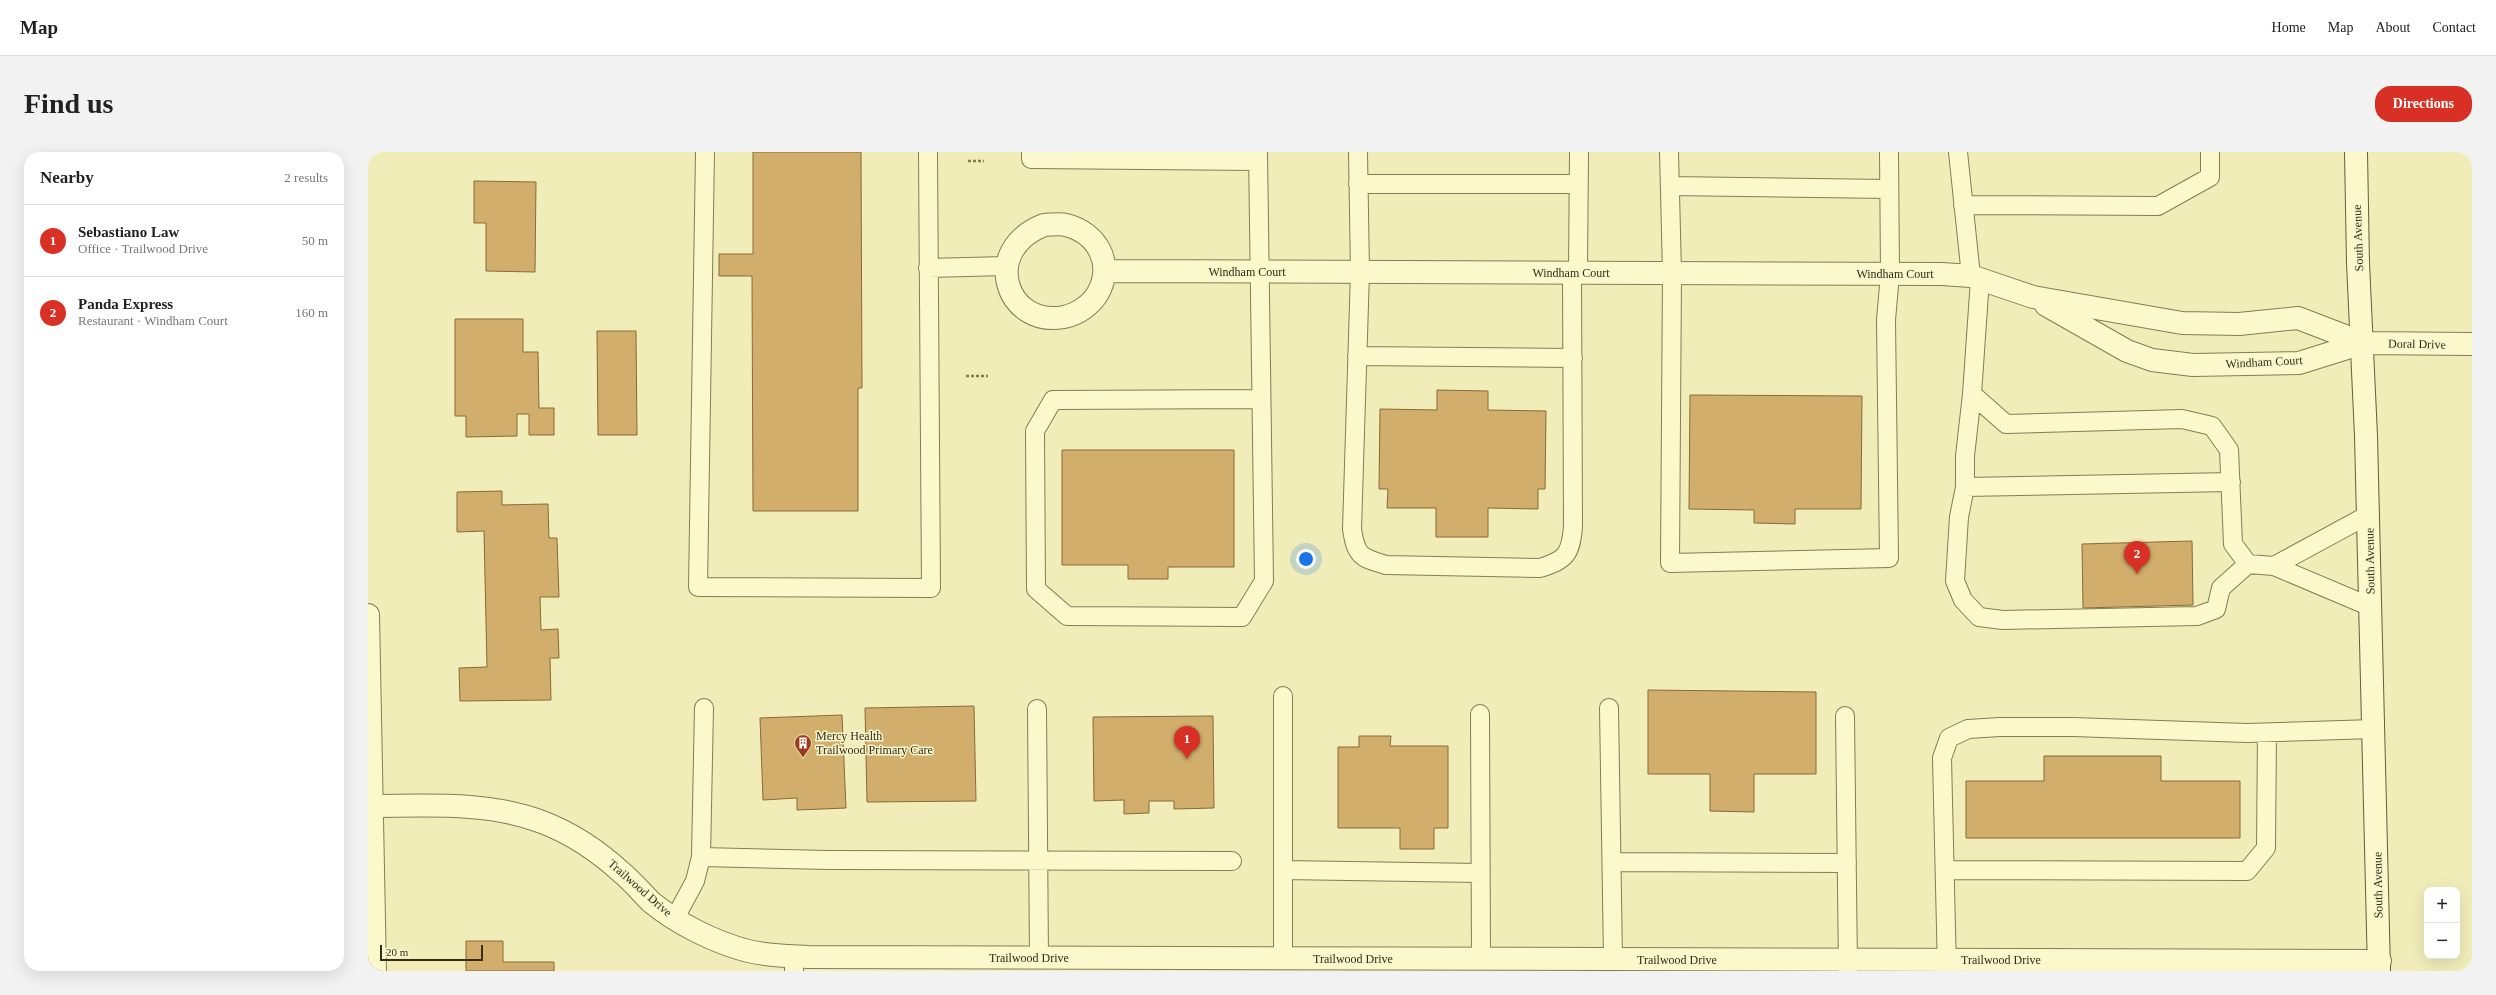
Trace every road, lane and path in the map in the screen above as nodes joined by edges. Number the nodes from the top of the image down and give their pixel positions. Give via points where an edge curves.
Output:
1 (705, 152) edge
2 (928, 152) edge
3 (1031, 152) edge
4 (1358, 152) edge
5 (1579, 152) edge
6 (1669, 152) edge
7 (1889, 152) edge
8 (1958, 152) edge
9 (2210, 152) edge
10 (2356, 152) edge
11 (1258, 156) edge
12 (968, 161) dead end
13 (984, 161) dead end
14 (1358, 184) junction
15 (1579, 184) junction
16 (1670, 186) junction
17 (1889, 188) junction
18 (1963, 204) junction
19 (1006, 266) junction
20 (928, 268) junction
21 (1106, 271) junction
22 (1258, 272) junction
23 (1360, 272) junction
24 (1575, 272) junction
25 (1672, 273) junction
26 (1890, 274) junction
27 (1975, 277) junction
28 (2033, 297) junction
29 (2363, 343) junction
30 (2472, 344) edge
31 (1357, 356) junction
32 (1573, 358) junction
33 (966, 376) dead end
34 (988, 376) dead end
35 (1972, 394) junction
36 (1259, 399) junction
37 (2230, 482) junction
38 (1965, 487) junction
39 (2368, 515) junction
40 (2248, 564) junction
41 (2274, 566) junction
42 (2371, 607) junction
43 (368, 615) edge
44 (1284, 696) dead end
45 (704, 708) dead end
46 (1609, 708) dead end
47 (1037, 709) dead end
48 (1480, 714) dead end
49 (1845, 716) dead end
50 (2374, 729) junction
51 (2267, 733) junction
52 (370, 806) edge
53 (701, 857) junction
54 (1038, 861) junction
55 (1232, 861) dead end
56 (1613, 862) junction
57 (1847, 863) junction
58 (1283, 870) junction
59 (1945, 870) junction
60 (1480, 873) junction
61 (675, 918) junction
62 (1039, 958) junction
63 (1283, 958) junction
64 (1481, 959) junction
65 (1613, 960) junction
66 (794, 964) edge
67 (898, 964) edge
68 (1149, 964) edge
69 (1565, 965) edge
70 (1848, 966) edge
71 (1947, 966) edge
72 (2379, 966) edge
73 (375, 971) edge

1 - 20 lane via 698,587 932,588
2 - 20 lane
3 - 11 lane via 1031,159
4 - 14 lane
5 - 15 lane
6 - 16 lane
7 - 17 lane
8 - 18 lane
9 - 18 lane via 2210,177 2158,206
10 - 29 street, South Avenue via 2358,263
11 - 22 lane
12 - 13 path
14 - 15 lane
14 - 23 lane
15 - 24 lane
16 - 17 lane
16 - 25 lane
17 - 26 lane
18 - 27 lane
19 - 20 lane
19 - 21 street via 1013,246 1030,231 1044,225 1065,224 1086,234 1100,251
19 - 21 street via 1008,284 1018,303 1035,315 1053,319 1075,315 1093,300 1104,282
21 - 22 street, Windham Court
22 - 23 street, Windham Court
22 - 36 lane
23 - 24 street, Windham Court
23 - 31 lane
24 - 25 street, Windham Court
24 - 32 lane
25 - 26 street, Windham Court
25 - 26 lane via 1670,563 1889,558 1886,320
26 - 27 street, Windham Court
27 - 28 street, Windham Court
27 - 35 lane
28 - 29 street, Windham Court via 2182,323 2239,324 2298,318
28 - 29 street, Windham Court via 2127,351 2152,360 2193,365 2299,363
29 - 30 street, Doral Drive
29 - 39 street, South Avenue
31 - 32 lane
31 - 32 lane via 1352,529 1354,547 1365,559 1386,565 1540,568 1560,561 1572,545
33 - 34 path
35 - 37 lane via 2006,424 2182,419 2212,426 2229,450
35 - 38 lane via 1965,456
36 - 36 lane via 1264,581 1242,617 1067,616 1036,589 1035,431 1053,400
37 - 38 lane
37 - 40 lane via 2233,544
38 - 40 lane via 1958,518 1956,581 1963,600 1979,617 2004,620 2197,616 2216,609 2221,588
39 - 41 lane
39 - 42 street, South Avenue
40 - 41 lane
41 - 42 lane
42 - 50 street, South Avenue
43 - 52 street
44 - 58 lane
45 - 53 lane
46 - 56 lane
47 - 54 lane
48 - 60 lane
49 - 57 lane
50 - 51 lane
50 - 72 street, South Avenue
51 - 59 lane via 2266,848 2246,871
51 - 59 lane via 2073,727 1968,729 1949,738 1942,758
52 - 61 street, Trailwood Drive via 491,809 543,822 597,852 652,902
52 - 73 street
53 - 54 lane
53 - 61 lane via 695,881
54 - 55 lane
54 - 62 lane
56 - 57 lane
56 - 65 lane
57 - 70 lane
58 - 60 lane
58 - 63 lane
59 - 71 lane
60 - 64 lane
61 - 66 street, Trailwood Drive via 726,944
62 - 67 street, Trailwood Drive
62 - 68 street, Trailwood Drive
63 - 64 street, Trailwood Drive
63 - 68 street, Trailwood Drive
64 - 69 street, Trailwood Drive
65 - 69 street, Trailwood Drive
65 - 70 street, Trailwood Drive
66 - 67 street, Trailwood Drive
70 - 71 street, Trailwood Drive
71 - 72 street, Trailwood Drive

